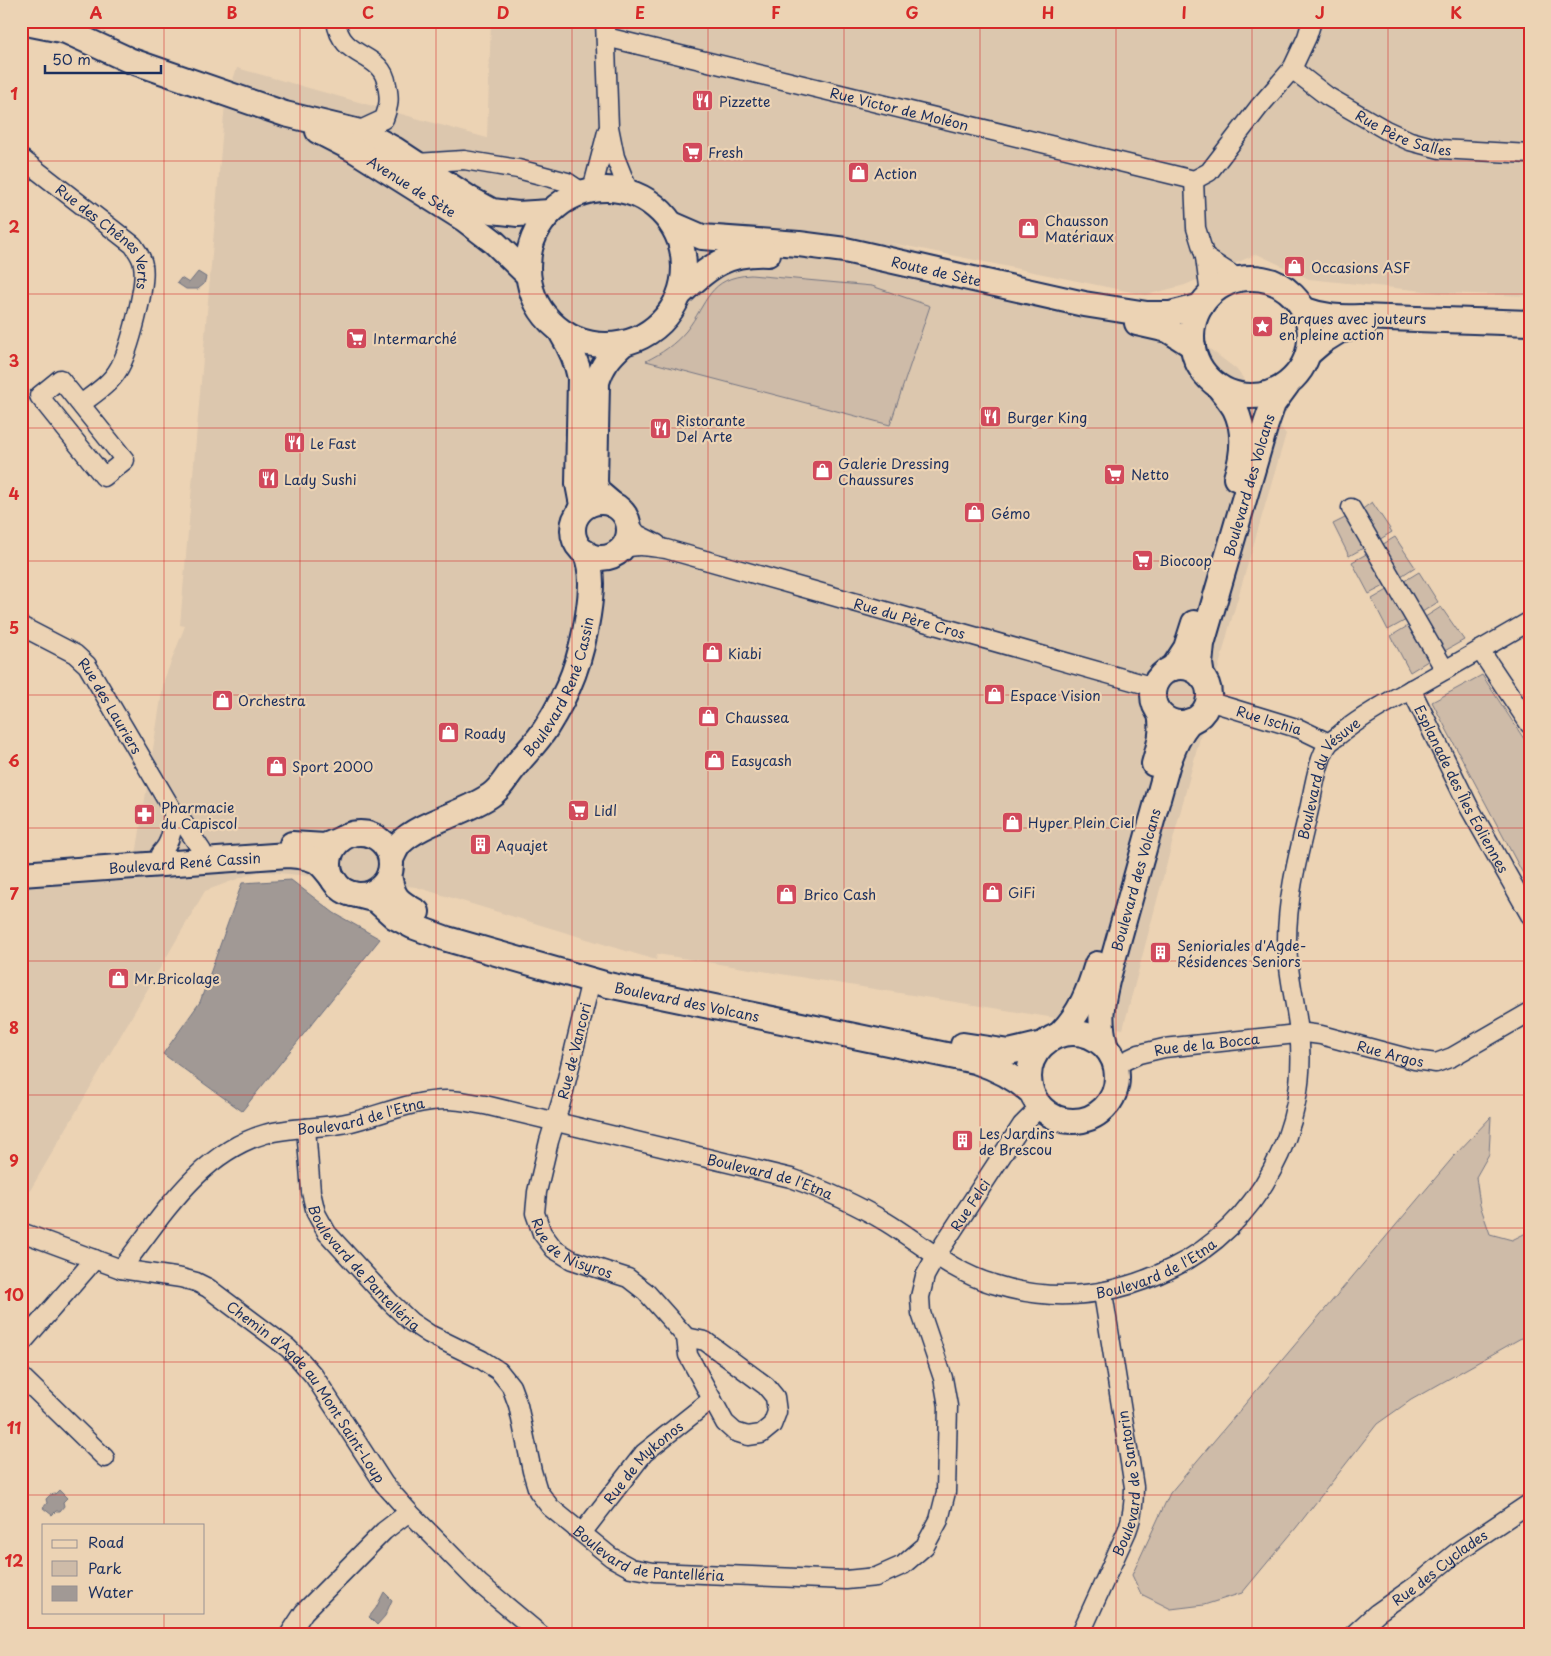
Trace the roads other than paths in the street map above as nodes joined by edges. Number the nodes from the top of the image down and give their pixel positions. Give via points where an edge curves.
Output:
1 (336, 21) edge
2 (1312, 21) edge
3 (21, 22) edge
4 (60, 26) edge
5 (605, 29) edge
6 (1292, 69) junction
7 (285, 114) junction
8 (384, 119) junction
9 (609, 127) junction
10 (358, 131) junction
11 (1530, 154) edge
12 (21, 158) edge
13 (408, 158) junction
14 (1194, 180) junction
15 (587, 191) junction
16 (629, 192) junction
17 (550, 212) junction
18 (672, 224) junction
19 (1205, 257) junction
20 (527, 274) junction
21 (1239, 279) junction
22 (681, 293) junction
23 (1206, 300) junction
24 (1305, 310) junction
25 (1384, 319) junction
26 (1530, 323) edge
27 (561, 332) junction
28 (623, 344) junction
29 (1193, 346) junction
30 (1309, 353) junction
31 (1287, 385) junction
32 (1219, 387) junction
33 (81, 404) junction
34 (612, 504) junction
35 (1351, 508) dead end
36 (579, 512) junction
37 (628, 522) junction
38 (666, 549) junction
39 (585, 552) junction
40 (616, 552) junction
41 (591, 596) junction
42 (1530, 622) edge
43 (21, 626) edge
44 (1480, 650) junction
45 (1173, 668) junction
46 (1445, 670) junction
47 (1202, 677) junction
48 (1154, 687) junction
49 (1411, 689) junction
50 (1208, 701) junction
51 (1160, 714) junction
52 (1190, 721) junction
53 (1530, 725) edge
54 (1329, 743) junction
55 (513, 769) junction
56 (173, 811) junction
57 (370, 834) junction
58 (341, 839) junction
59 (202, 851) junction
60 (160, 854) junction
61 (21, 865) edge
62 (390, 867) junction
63 (21, 874) edge
64 (342, 888) junction
65 (1530, 915) edge
66 (591, 980) junction
67 (1530, 1012) edge
68 (1299, 1034) junction
69 (1051, 1039) junction
70 (1111, 1055) junction
71 (1035, 1099) junction
72 (555, 1121) junction
73 (306, 1128) junction
74 (21, 1232) edge
75 (936, 1256) junction
76 (95, 1260) junction
77 (121, 1269) junction
78 (1103, 1293) junction
79 (686, 1337) junction
80 (21, 1344) edge
81 (21, 1376) edge
82 (712, 1399) junction
83 (105, 1458) dead end
84 (1530, 1503) edge
85 (409, 1512) junction
86 (582, 1533) junction
87 (291, 1633) edge
88 (541, 1635) edge
89 (1080, 1635) edge
90 (1353, 1635) edge

1 - 8 street via 340,36 349,48 373,60 386,76 390,102
2 - 6 street
3 - 4 street, Avenue de Sète
4 - 7 street, Avenue de Sète via 129,60
5 - 9 street
5 - 14 street, Rue Victor de Moléon
6 - 11 street, Rue Père Salles via 1327,96 1410,141 1440,149
6 - 14 street via 1208,172
7 - 10 street, Avenue de Sète
7 - 20 street, Avenue de Sète via 353,149 464,219
8 - 10 street
8 - 13 street
9 - 15 street
9 - 16 street via 615,157
10 - 13 street, Avenue de Sète
12 - 33 street, Rue des Chênes Verts via 132,245 143,265 142,293 125,358 108,382
13 - 15 street via 464,160 518,169
13 - 17 street, Avenue de Sète via 492,211 518,214
14 - 19 street via 1196,228
15 - 16 street
15 - 17 street via 566,199
16 - 18 street via 661,210
17 - 20 street via 538,228 529,250
18 - 22 street via 682,245 685,269
18 - 23 street, Route de Sète via 702,237 845,250 1084,304 1138,312 1170,314
19 - 21 street
19 - 23 street
20 - 27 street via 536,303
21 - 23 street via 1221,286
21 - 24 street via 1259,278 1277,284 1293,295
22 - 28 street via 659,326 642,338
22 - 29 street, Route de Sète via 722,260 757,253 798,255 843,261 1082,314 1161,328
23 - 29 street via 1193,325
24 - 25 street via 1336,318
24 - 30 street via 1311,332
25 - 26 street
25 - 30 street via 1339,331
27 - 28 street via 580,342 601,346
27 - 36 street via 572,350 580,378 578,484 582,505
28 - 34 street via 600,370 597,382 596,483 598,492
29 - 32 street via 1203,371
30 - 31 street via 1301,371
31 - 32 street via 1254,397
31 - 47 street, Boulevard des Volcans via 1273,404 1202,644
32 - 45 street, Boulevard des Volcans via 1235,409 1241,426 1240,465 1191,635
33 - 33 street via 60,379 39,396 104,477 125,460
34 - 36 street via 594,503
34 - 37 street via 619,508
35 - 46 street
36 - 39 street via 573,531 575,540
37 - 38 street, Rue du Père Cros via 637,534
37 - 40 street via 626,542
38 - 40 street, Rue du Père Cros via 639,545
38 - 48 street, Rue du Père Cros
39 - 40 street via 603,558
39 - 41 street, Boulevard René Cassin via 590,562
40 - 41 street, Boulevard René Cassin via 604,565
41 - 55 street, Boulevard René Cassin via 579,661 570,685 546,730
42 - 44 street, Boulevard du Vésuve
43 - 56 street, Rue des Lauriers via 75,654 87,665
44 - 46 street, Boulevard du Vésuve
44 - 53 street
45 - 47 street via 1189,668
45 - 48 street via 1165,672
46 - 49 street, Boulevard du Vésuve
47 - 50 street
48 - 51 street via 1154,702
49 - 54 street, Boulevard du Vésuve via 1356,721
49 - 65 street, Esplanade des Îles Éoliennes via 1469,807
50 - 52 street via 1204,710
50 - 54 street, Rue Ischia via 1300,729
51 - 52 street via 1174,722
51 - 69 street, Boulevard des Volcans via 1161,740 1093,978 1073,1021
52 - 70 street, Boulevard des Volcans via 1175,742 1168,763 1107,981 1100,1011 1101,1028
54 - 68 street, Boulevard du Vésuve via 1316,779 1292,878 1288,911 1289,979
55 - 57 street, Boulevard René Cassin via 450,802 410,818 388,832
55 - 62 street, Boulevard René Cassin via 501,787 489,796 400,844
56 - 59 street, Rue des Lauriers
56 - 60 street via 168,846
57 - 58 street, Boulevard René Cassin via 360,833
57 - 62 street, Boulevard des Volcans via 389,851
58 - 59 street, Boulevard René Cassin via 325,846 288,844
58 - 64 street via 334,847 329,865 331,875
59 - 60 street, Boulevard René Cassin
60 - 61 street, Boulevard René Cassin
62 - 64 street, Boulevard René Cassin via 384,884 368,894 358,895
62 - 69 street, Boulevard des Volcans via 392,892 402,904 418,913 496,940 612,971 978,1048 1009,1052
63 - 64 street, Boulevard René Cassin via 288,855 307,856 321,863
64 - 66 street, Boulevard des Volcans via 376,900 395,917 447,939
66 - 71 street, Boulevard des Volcans via 975,1061 1018,1079
66 - 72 street, Rue de Vancori
67 - 68 street, Rue Argos via 1436,1063 1321,1035
68 - 70 street, Rue de la Bocca
68 - 78 street, Boulevard de l'Etna via 1300,1078 1292,1122 1276,1164 1252,1202 1222,1234 1186,1261 1146,1281
69 - 70 street via 1076,1032 1092,1036
69 - 71 street via 1033,1058 1030,1066 1028,1074
70 - 71 street via 1118,1082 1113,1098 1102,1111 1087,1120 1070,1122 1054,1117
71 - 75 street, Rue Felci via 1022,1125
72 - 73 street, Boulevard de l'Etna via 447,1100 411,1104 351,1122
72 - 75 street, Boulevard de l'Etna via 792,1178 857,1206
72 - 79 street, Rue de Nisyros via 537,1192 535,1213 542,1233 554,1250 572,1260 628,1278 646,1292
73 - 77 street, Boulevard de l'Etna via 265,1134 245,1141 217,1158 191,1180
73 - 86 street, Boulevard de Pantelléria via 311,1192 316,1214 327,1233 411,1322 499,1371 511,1386 518,1405 538,1490 550,1507
74 - 76 street, Chemin d'Agde au Mont Saint-Loup
75 - 78 street, Boulevard de l'Etna via 956,1269 1019,1291 1066,1296
75 - 86 street, Boulevard de Pantelléria via 925,1276 920,1313 946,1392 946,1492 939,1520 925,1546 903,1565 876,1578 846,1580 654,1572 631,1568 610,1557
76 - 77 street, Chemin d'Agde au Mont Saint-Loup
76 - 80 street
77 - 85 street, Chemin d'Agde au Mont Saint-Loup via 196,1282 288,1348 314,1376 384,1484
78 - 89 street, Boulevard de Santorin via 1134,1502 1127,1531
79 - 82 street via 688,1356
79 - 82 street via 705,1340 766,1386 775,1397 777,1412 772,1426 761,1434 748,1436 735,1432 725,1423
81 - 83 street
82 - 86 street, Rue de Mykonos via 644,1454
84 - 90 street, Rue des Cyclades via 1457,1552
85 - 87 street via 384,1531 304,1612
85 - 88 street, Chemin d'Agde au Mont Saint-Loup via 480,1584

